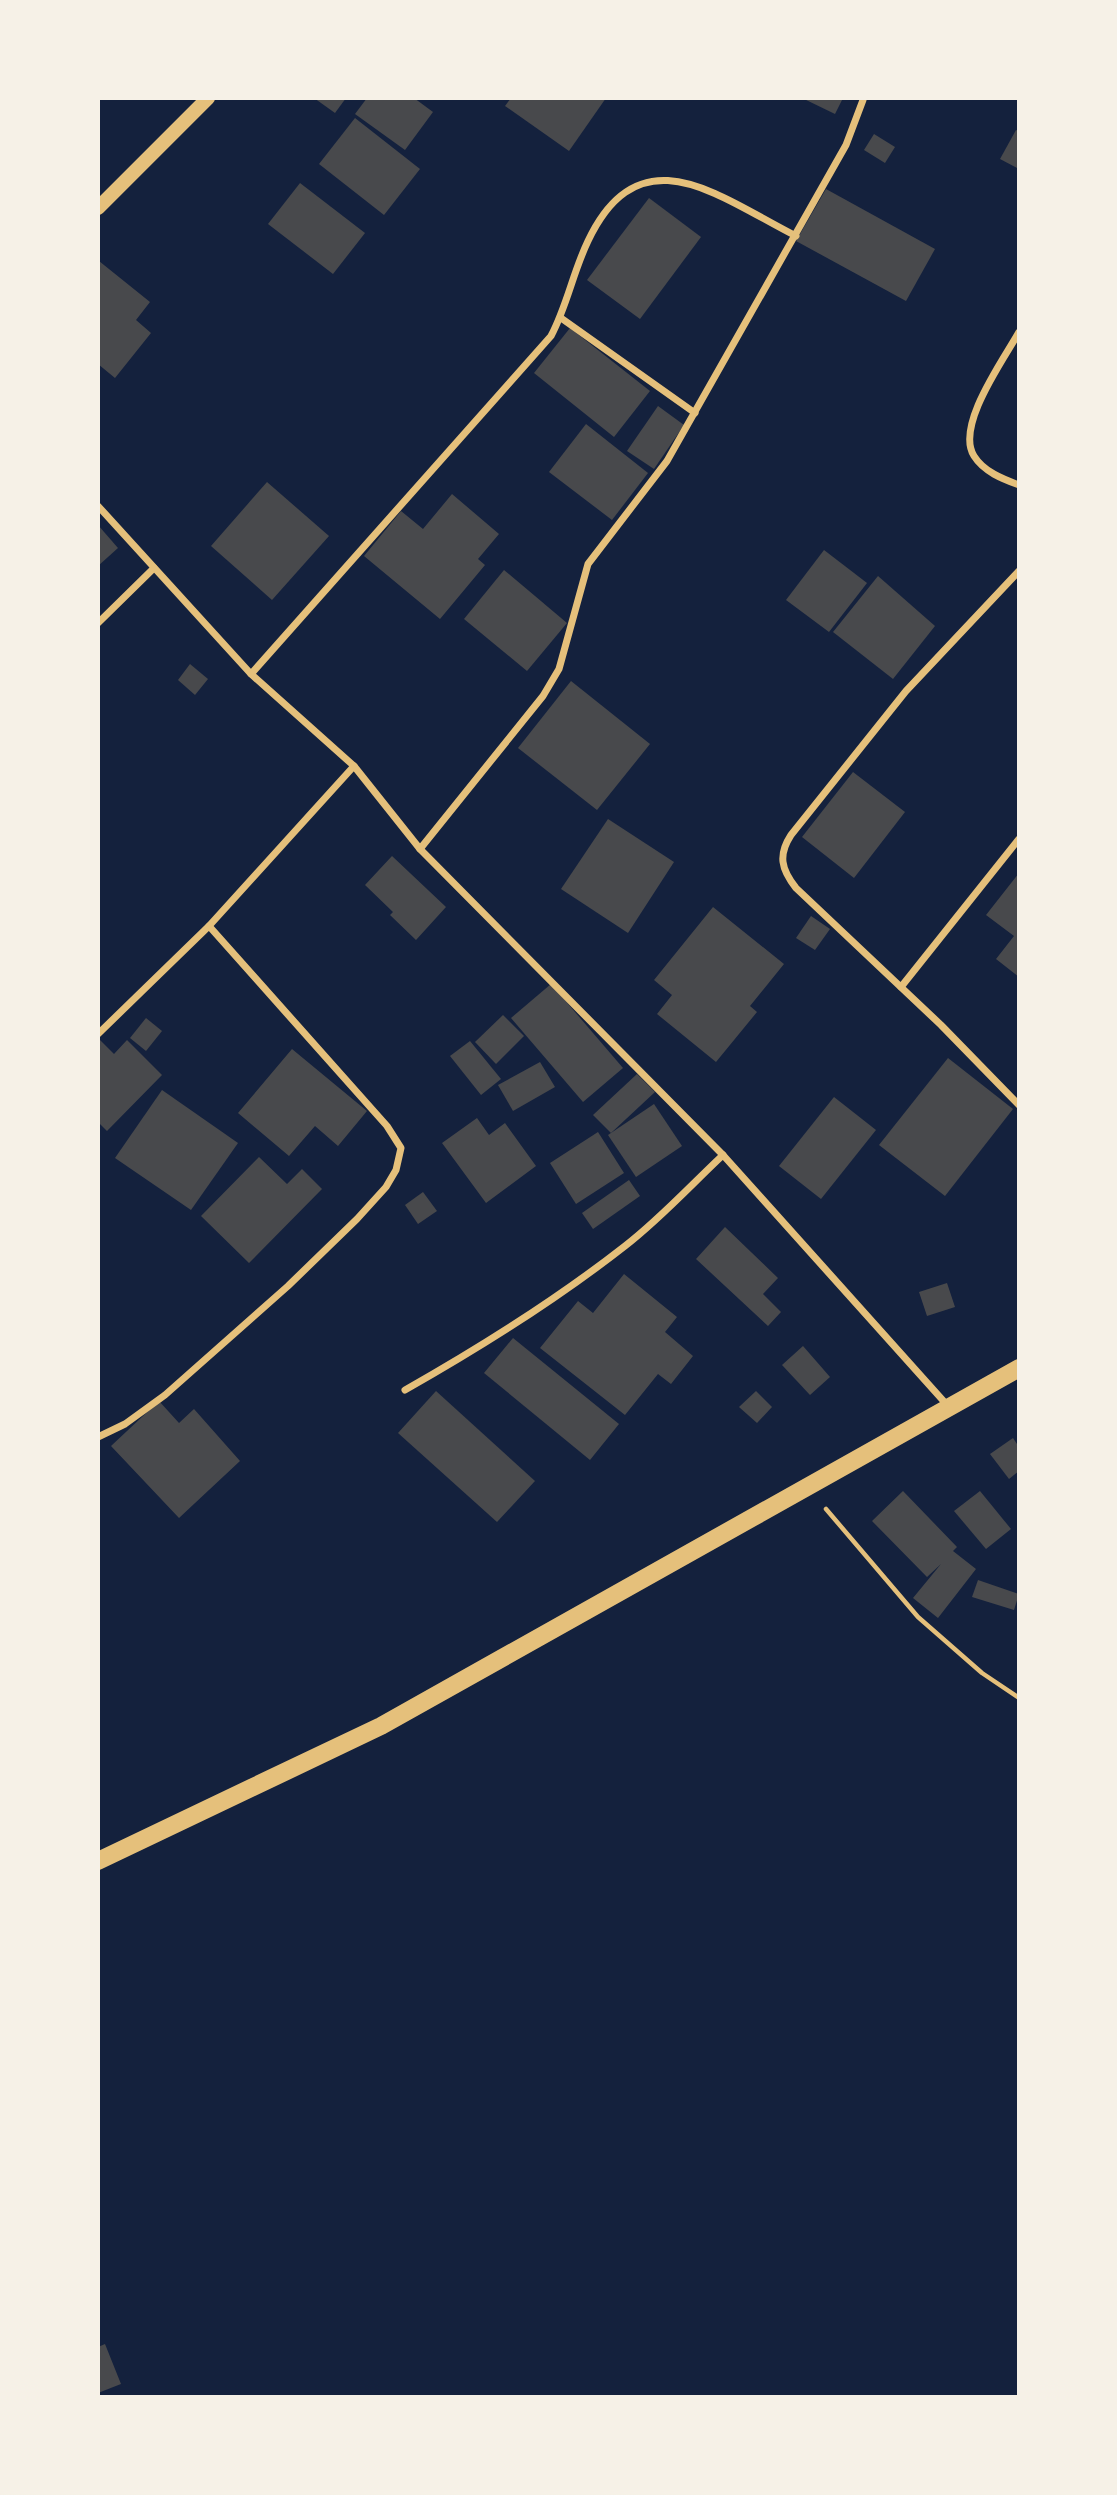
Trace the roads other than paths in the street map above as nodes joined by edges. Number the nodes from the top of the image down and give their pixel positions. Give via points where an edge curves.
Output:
1 (208, 98) edge
2 (863, 100) dead end
3 (98, 208) edge
4 (796, 236) junction
5 (561, 318) junction
6 (1019, 332) edge
7 (695, 413) junction
8 (1019, 485) edge
9 (98, 506) edge
10 (154, 568) junction
11 (1019, 570) edge
12 (98, 623) edge
13 (251, 674) junction
14 (354, 766) junction
15 (1019, 839) edge
16 (420, 849) junction
17 (209, 926) junction
18 (901, 987) junction
19 (98, 1034) edge
20 (1019, 1105) edge
21 (723, 1155) junction
22 (1019, 1368) edge
23 (405, 1390) dead end
24 (949, 1407) junction
25 (98, 1437) edge
26 (98, 1861) edge

1 - 3 main road
2 - 4 street via 846,145
4 - 5 street via 691,183 646,181 629,187 599,221
4 - 7 street
5 - 7 street
5 - 13 street via 499,396
6 - 8 street via 969,430 973,455 981,465
7 - 16 street via 667,461 588,564 559,669 543,696
9 - 10 street
10 - 12 street
10 - 13 street
11 - 18 street via 906,691 783,846 782,863 796,888
13 - 14 street
14 - 16 street
14 - 17 street
15 - 18 street
16 - 21 street
17 - 19 street
17 - 25 street via 387,1126 401,1148 400,1157 386,1187 288,1286 165,1395
18 - 20 street
21 - 23 street via 627,1245 498,1336
21 - 24 street
22 - 24 main road
24 - 26 main road via 381,1726

